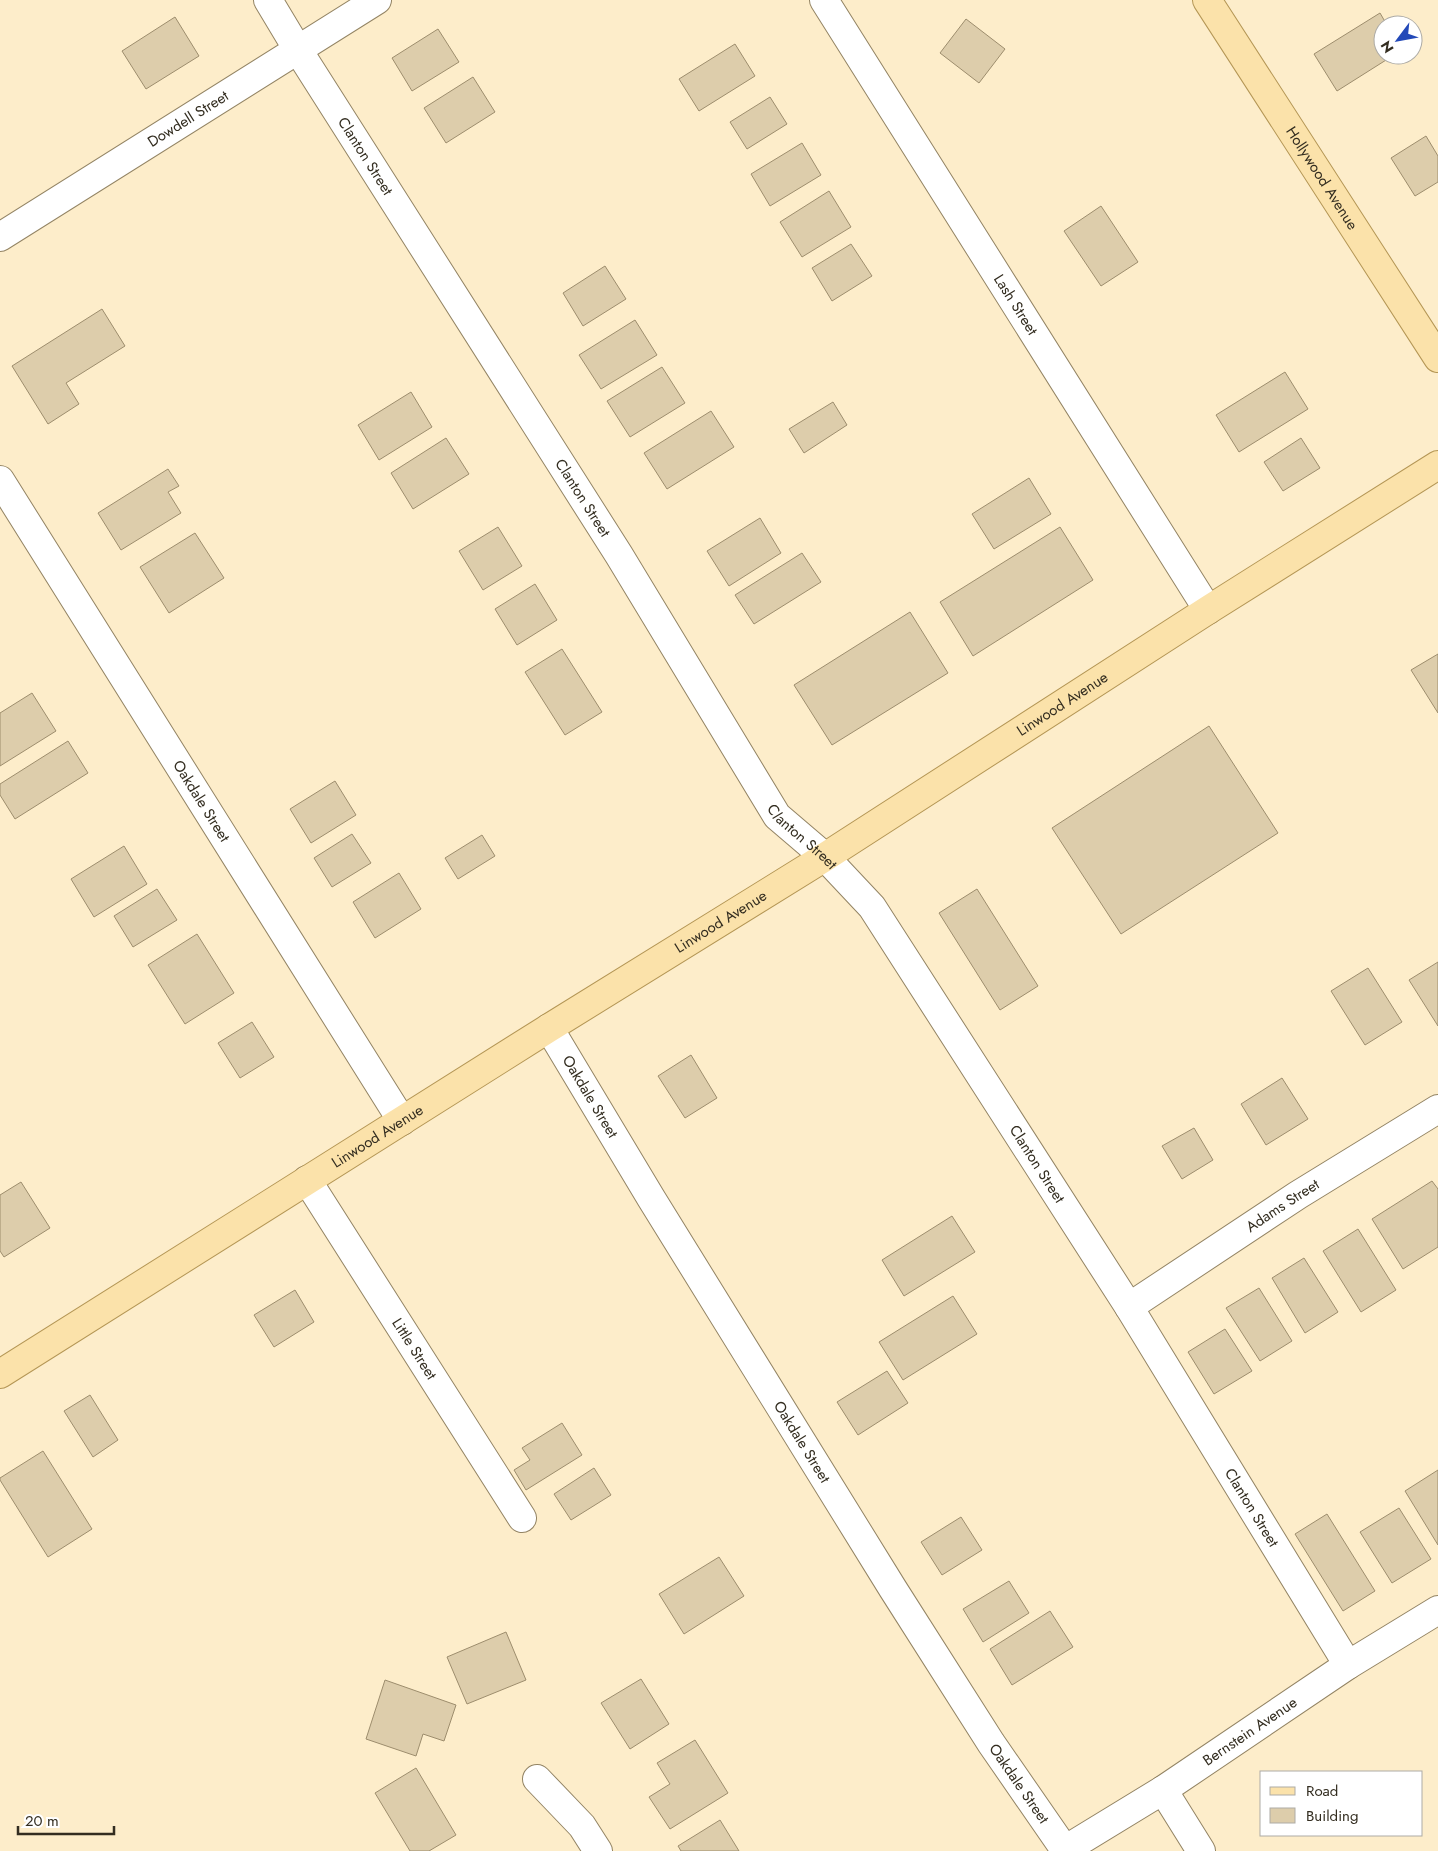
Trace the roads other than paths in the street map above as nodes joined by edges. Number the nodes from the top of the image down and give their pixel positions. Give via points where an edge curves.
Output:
1 (268, 0) edge
2 (377, 0) edge
3 (824, 0) edge
4 (1207, 0) edge
5 (298, 50) junction
6 (0, 236) edge
7 (1438, 358) edge
8 (1438, 465) edge
9 (0, 480) edge
10 (1208, 610) junction
11 (825, 857) junction
12 (549, 1028) junction
13 (1438, 1109) edge
14 (402, 1120) junction
15 (307, 1180) junction
16 (1129, 1307) junction
17 (0, 1374) edge
18 (522, 1518) dead end
19 (1438, 1610) edge
20 (1348, 1665) junction
21 (537, 1779) dead end
22 (1163, 1790) junction
23 (1064, 1850) edge
24 (598, 1851) edge
25 (1200, 1851) edge

1 - 5 street, Clanton Street
2 - 5 street, Dowdell Street
3 - 10 street, Lash Street
4 - 7 main road, Hollywood Avenue
5 - 6 street, Dowdell Street
5 - 11 street, Clanton Street via 619,555 777,816
8 - 10 main road, Linwood Avenue
9 - 14 street, Oakdale Street
10 - 11 main road, Linwood Avenue
11 - 12 main road, Linwood Avenue
11 - 16 street, Clanton Street via 872,908
12 - 14 main road, Linwood Avenue
12 - 23 street, Oakdale Street via 893,1589
13 - 16 street, Adams Street via 1298,1195
14 - 15 main road, Linwood Avenue
15 - 17 main road, Linwood Avenue
15 - 18 street, Little Street
16 - 20 street, Clanton Street
19 - 20 street, Bernstein Avenue
20 - 22 street, Bernstein Avenue
21 - 24 street via 582,1826
22 - 23 street, Bernstein Avenue
22 - 25 street

